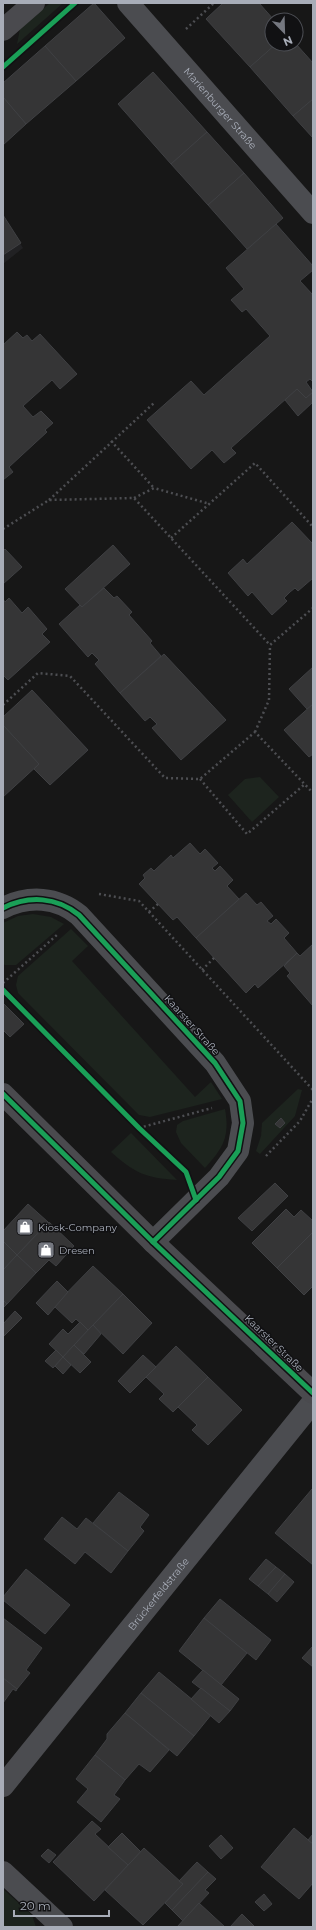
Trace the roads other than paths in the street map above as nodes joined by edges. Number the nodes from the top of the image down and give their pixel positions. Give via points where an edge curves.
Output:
1 (34, 3) edge
2 (128, 3) edge
3 (3, 30) edge
4 (313, 213) edge
5 (3, 908) edge
6 (3, 1094) edge
7 (153, 1242) junction
8 (313, 1392) edge
9 (313, 1402) edge
10 (3, 1786) edge
11 (3, 1872) edge
12 (59, 1926) edge

1 - 3 main road
2 - 4 street, Marienburger Straße
5 - 7 street, Kaarster Straße via 35,899 64,904 79,915 215,1063 240,1101 243,1123 238,1151 219,1178
6 - 7 main road, Kaarster Straße
7 - 8 main road, Kaarster Straße
9 - 10 street, Brückerfeldstraße
11 - 12 street

